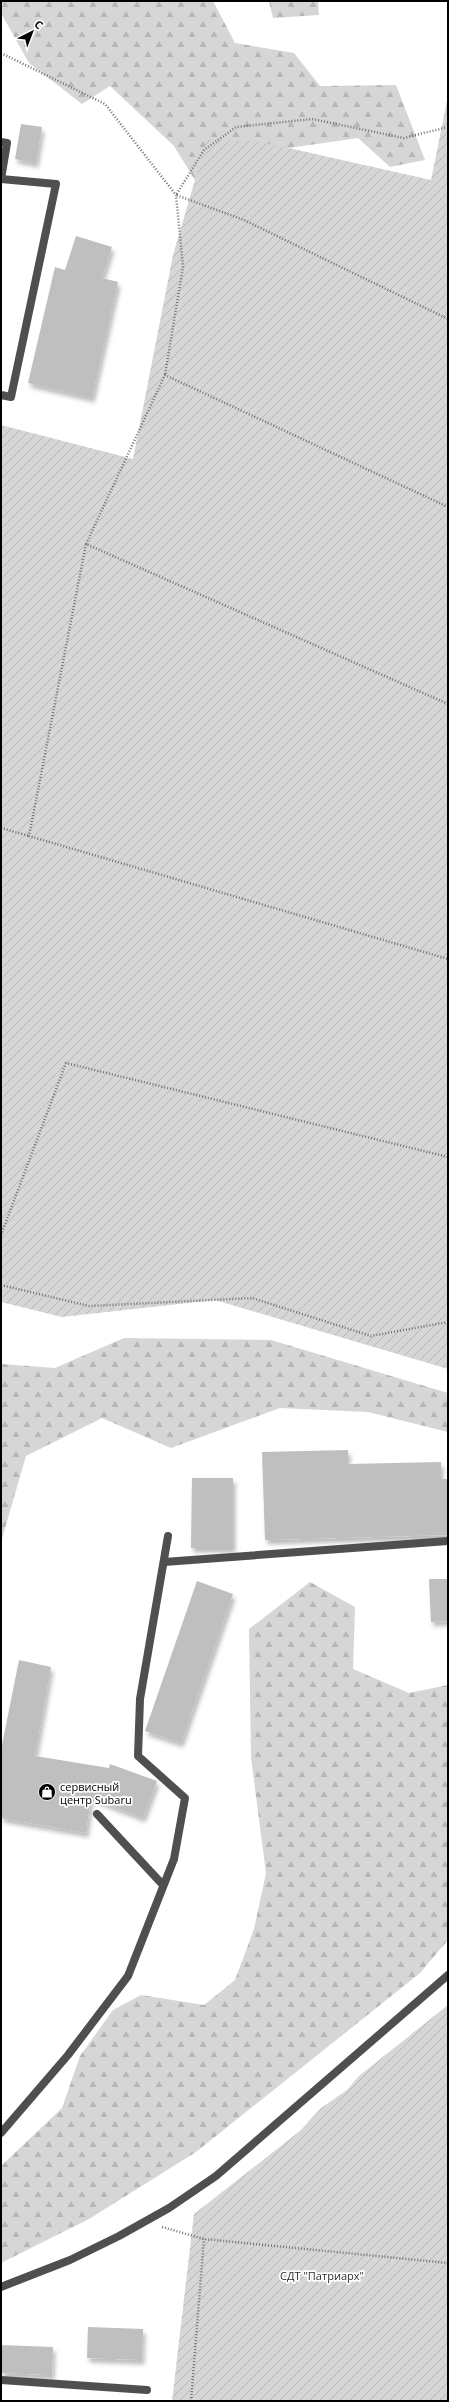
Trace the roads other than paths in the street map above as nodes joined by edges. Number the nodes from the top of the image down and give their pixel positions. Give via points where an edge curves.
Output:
1 (1, 142) edge
2 (1, 394) edge
3 (168, 1536) dead end
4 (448, 1541) edge
5 (164, 1562) junction
6 (97, 1814) dead end
7 (163, 1885) junction
8 (448, 1974) edge
9 (1, 2133) edge
10 (1, 2287) edge
11 (1, 2380) edge
12 (146, 2390) dead end

1 - 2 lane via 7,143 1,179 56,184 11,397
3 - 5 lane
4 - 5 lane
5 - 7 lane via 140,1699 138,1756 185,1798 174,1859
6 - 7 lane
7 - 9 lane via 128,1976 68,2055
8 - 10 lane via 216,2176 144,2222 70,2260
11 - 12 lane

